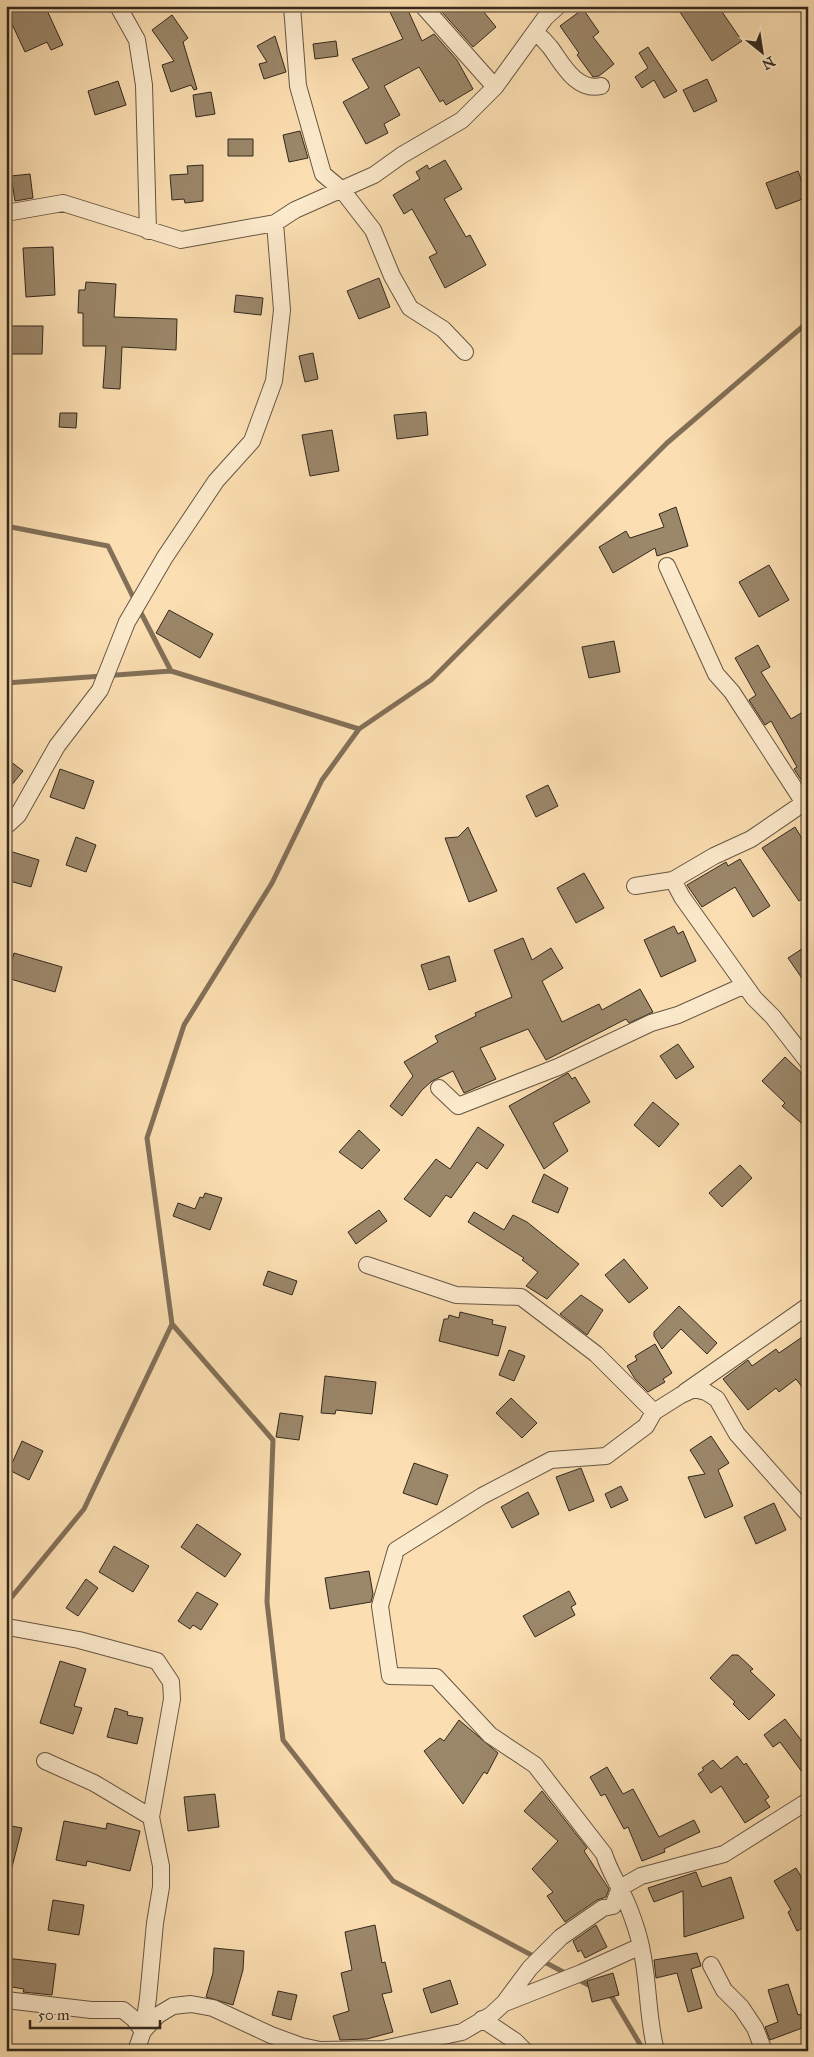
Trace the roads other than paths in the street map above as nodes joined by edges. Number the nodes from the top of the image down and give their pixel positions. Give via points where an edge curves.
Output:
1 (118, 6) edge
2 (292, 6) edge
3 (423, 6) edge
4 (558, 6) edge
5 (536, 33) junction
6 (601, 86) dead end
7 (494, 87) junction
8 (342, 190) junction
9 (6, 213) edge
10 (275, 224) junction
11 (148, 231) junction
12 (465, 352) dead end
13 (667, 566) dead end
14 (806, 802) edge
15 (6, 826) edge
16 (673, 880) junction
17 (635, 886) dead end
18 (745, 985) junction
19 (808, 1062) edge
20 (439, 1088) dead end
21 (367, 1265) dead end
22 (808, 1306) edge
23 (681, 1395) junction
24 (654, 1412) junction
25 (808, 1514) edge
26 (13, 1628) dead end
27 (45, 1760) dead end
28 (808, 1801) edge
29 (151, 1817) junction
30 (620, 1888) junction
31 (641, 1946) junction
32 (711, 1965) dead end
33 (6, 2000) edge
34 (504, 2003) junction
35 (482, 2019) junction
36 (143, 2030) junction
37 (136, 2051) edge
38 (525, 2051) edge
39 (656, 2051) edge
40 (764, 2051) edge

1 - 11 street via 137,40 144,85
2 - 8 street via 300,95 322,174
3 - 7 street
4 - 5 street
5 - 6 street via 576,80
5 - 7 street
7 - 8 street via 462,120 374,175
8 - 10 street via 295,210
8 - 12 street via 373,230 392,276 410,308 443,329
9 - 11 street via 63,203
10 - 11 street via 181,240
10 - 15 street via 282,310 274,382 252,441 216,480 165,557 127,622 100,690 57,746 18,815
13 - 14 street via 716,674 732,692
14 - 16 street via 751,839
16 - 17 street
16 - 18 street
18 - 19 street
18 - 20 street via 678,1015 651,1022 558,1067 458,1106
21 - 24 street via 456,1295 521,1297 596,1354
22 - 23 street
23 - 24 street
23 - 25 street via 694,1389 717,1399 737,1434
24 - 30 street via 646,1426 606,1456 551,1460 482,1496 396,1550 380,1606 390,1676 436,1677 490,1735 535,1765 604,1854 608,1869
26 - 29 street via 79,1640 157,1661 171,1682 172,1699
27 - 29 street via 94,1783
28 - 30 street via 724,1854 641,1876
29 - 36 street via 161,1866 161,1888
30 - 31 street
30 - 34 street via 612,1906 603,1908 561,1937 530,1968
31 - 34 street
31 - 39 street via 649,2022
32 - 40 street via 724,1990 755,2028
33 - 36 street via 91,2010 123,2010
34 - 35 street
35 - 36 street via 462,2032 383,2049 320,2050 301,2046 232,2015 191,2004 173,2006
35 - 38 street
36 - 37 street

